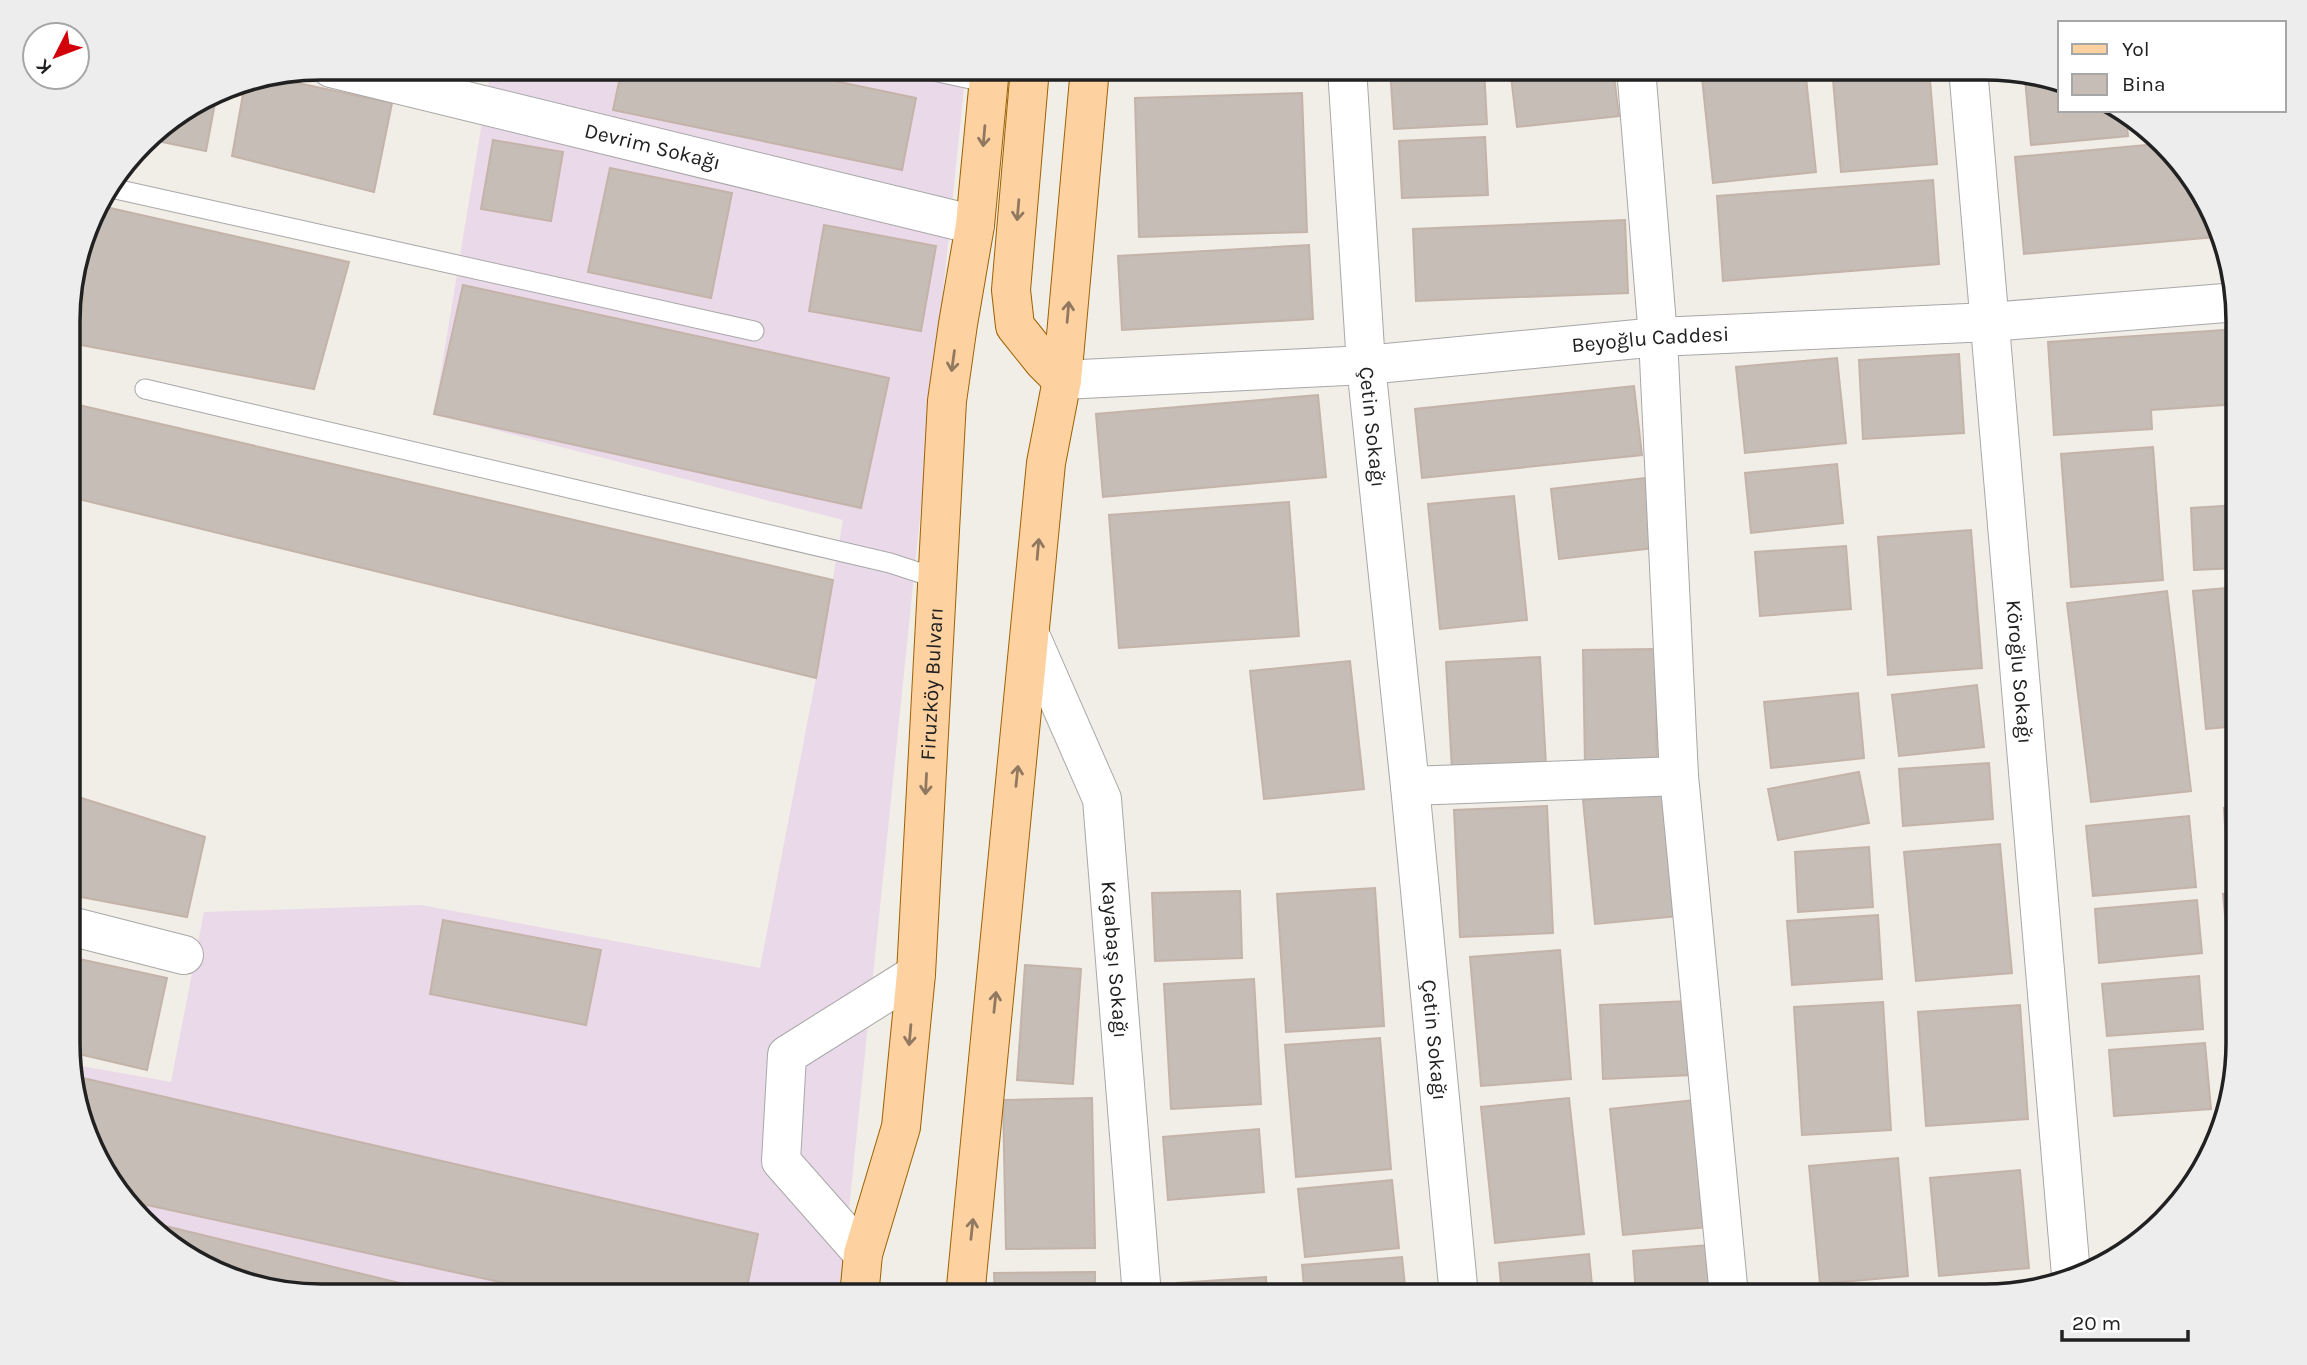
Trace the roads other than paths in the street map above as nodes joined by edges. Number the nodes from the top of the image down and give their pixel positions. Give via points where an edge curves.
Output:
1 (380, 80) edge
2 (989, 80) edge
3 (1029, 80) edge
4 (1078, 80) edge
5 (1089, 80) edge
6 (1348, 80) edge
7 (1637, 80) edge
8 (1969, 80) edge
9 (1086, 116) junction
10 (120, 190) edge
11 (975, 225) junction
12 (2226, 303) edge
13 (1990, 321) junction
14 (754, 331) dead end
15 (1658, 337) junction
16 (1366, 365) junction
17 (1062, 380) junction
18 (145, 389) dead end
19 (936, 578) junction
20 (1031, 637) junction
21 (1679, 776) junction
22 (1410, 786) junction
23 (80, 929) edge
24 (184, 955) dead end
25 (916, 974) junction
26 (863, 1254) junction
27 (2070, 1269) edge
28 (860, 1284) edge
29 (966, 1284) edge
30 (1141, 1284) edge
31 (1458, 1284) edge
32 (1728, 1284) edge

1 - 11 street, Devrim Sokağı
2 -> 11 main road, Firuzköy Bulvarı
3 -> 17 main road via 1011,290 1015,326
4 - 9 main road
5 - 9 main road
6 - 16 street, Çetin Sokağı
7 - 15 street
8 - 13 street, Köroğlu Sokağı
17 -> 9 main road
10 - 14 lane
11 -> 19 main road, Firuzköy Bulvarı via 947,401
12 - 13 street, Beyoğlu Caddesi
13 - 15 street, Beyoğlu Caddesi
13 - 27 street, Köroğlu Sokağı
15 - 16 street, Beyoğlu Caddesi
15 - 21 street
16 - 17 street, Beyoğlu Caddesi
16 - 22 street, Çetin Sokağı
20 -> 17 main road via 1046,463
18 - 19 lane via 890,563
19 -> 25 main road, Firuzköy Bulvarı
29 -> 20 main road
20 - 30 street, Kayabaşı Sokağı via 1102,799
21 - 22 street
21 - 32 street
22 - 31 street, Çetin Sokağı
23 - 24 street
25 -> 26 main road, Firuzköy Bulvarı via 901,1127
25 - 26 street via 787,1055 781,1161
26 - 28 main road, Firuzköy Bulvarı

